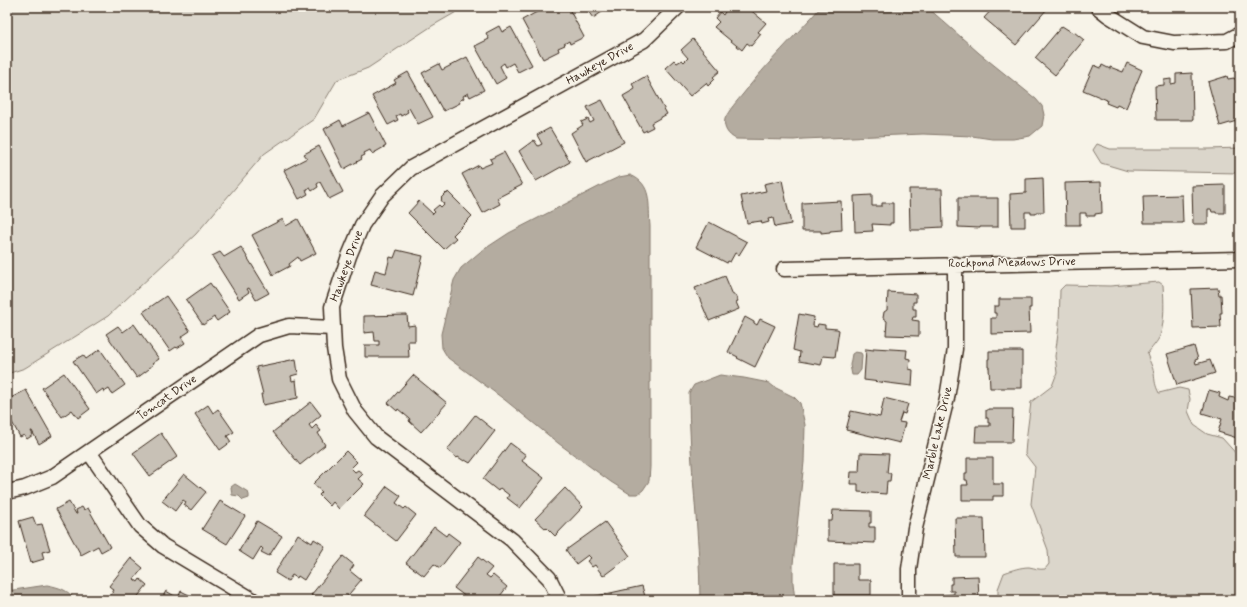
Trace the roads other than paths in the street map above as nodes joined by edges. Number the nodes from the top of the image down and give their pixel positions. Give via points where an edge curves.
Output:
1 (678, 7) edge
2 (1098, 7) edge
3 (1240, 34) edge
4 (1240, 259) edge
5 (955, 264) junction
6 (784, 269) dead end
7 (333, 328) junction
8 (89, 452) junction
9 (7, 492) edge
10 (253, 600) edge
11 (560, 600) edge
12 (909, 600) edge

1 - 7 street, Hawkeye Drive via 644,40 411,168 382,196 362,225 332,307
2 - 3 street via 1143,37 1174,43 1227,41
4 - 5 street, Rockpond Meadows Drive
5 - 6 street, Rockpond Meadows Drive
5 - 12 street, Marble Lake Drive via 955,349 947,398 915,528 909,569
7 - 8 street, Tomcat Drive via 289,326 259,335
7 - 11 street, Hawkeye Drive via 339,379 355,411 376,438 512,540 549,578
8 - 9 street, Tomcat Drive via 52,477
8 - 10 street via 140,526 163,546

